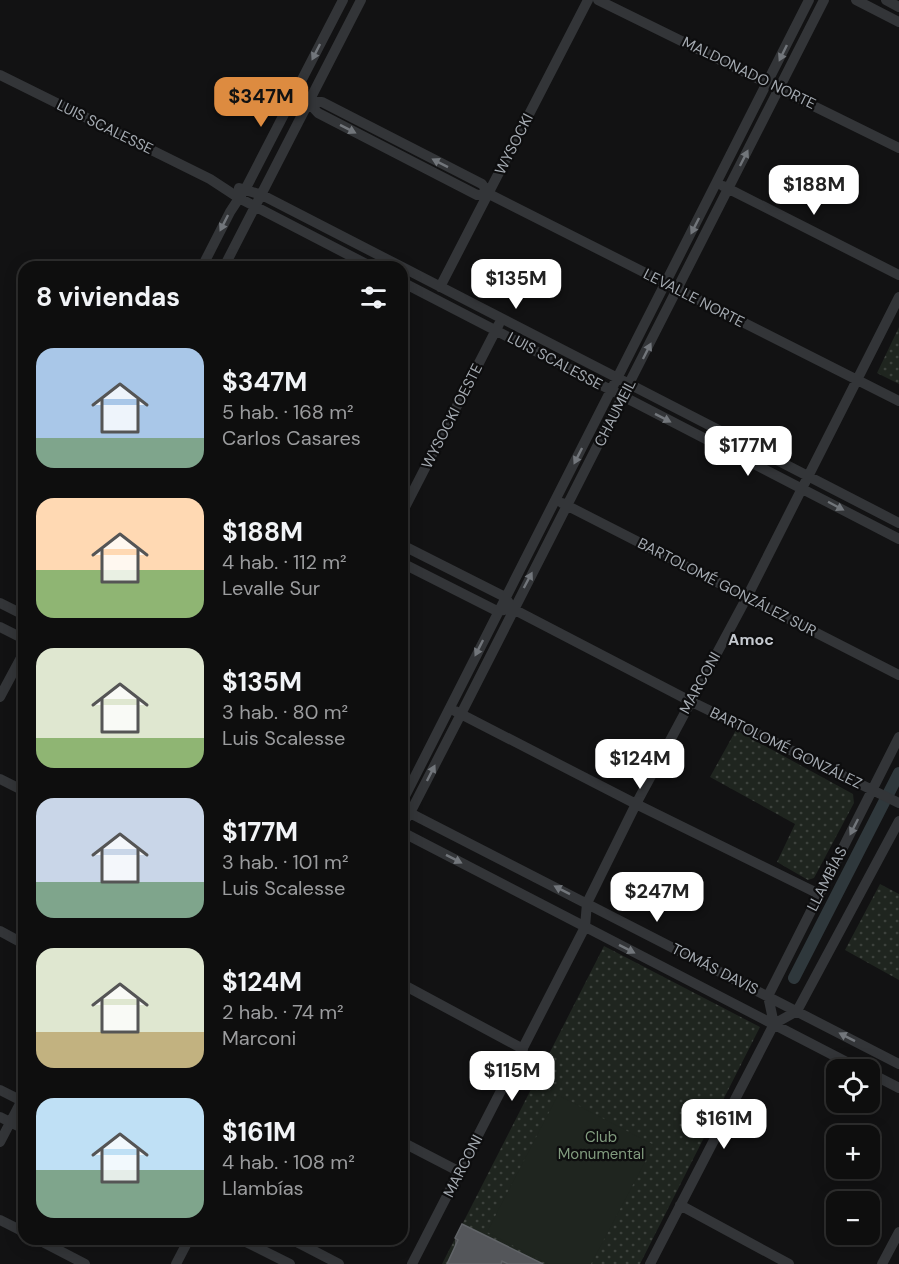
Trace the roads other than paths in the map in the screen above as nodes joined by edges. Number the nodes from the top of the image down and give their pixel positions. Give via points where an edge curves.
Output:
1 (343, 0) edge
2 (361, 0) edge
3 (588, 0) edge
4 (598, 0) edge
5 (809, 0) edge
6 (824, 0) edge
7 (856, 0) edge
8 (886, 0) edge
9 (899, 7) edge
10 (899, 22) edge
11 (0, 75) edge
12 (769, 82) junction
13 (780, 89) junction
14 (308, 102) junction
15 (899, 148) edge
16 (717, 183) junction
17 (729, 189) junction
18 (242, 194) junction
19 (489, 194) junction
20 (262, 195) junction
21 (256, 207) junction
22 (381, 256) junction
23 (205, 261) edge
24 (227, 261) edge
25 (362, 261) edge
26 (378, 261) edge
27 (391, 261) edge
28 (408, 270) edge
29 (899, 275) edge
30 (666, 284) junction
31 (408, 285) edge
32 (441, 287) junction
33 (678, 290) junction
34 (899, 297) edge
35 (502, 319) junction
36 (496, 330) junction
37 (617, 378) junction
38 (857, 380) junction
39 (630, 384) junction
40 (611, 391) junction
41 (623, 397) junction
42 (899, 401) edge
43 (809, 476) junction
44 (408, 489) edge
45 (803, 489) junction
46 (555, 500) junction
47 (567, 506) junction
48 (899, 523) edge
49 (899, 539) edge
50 (408, 548) edge
51 (408, 565) edge
52 (505, 597) junction
53 (747, 597) junction
54 (0, 603) edge
55 (513, 609) junction
56 (498, 611) junction
57 (18, 612) edge
58 (0, 627) edge
59 (18, 636) edge
60 (18, 663) edge
61 (899, 675) edge
62 (0, 697) edge
63 (690, 701) junction
64 (449, 707) junction
65 (461, 714) junction
66 (899, 737) edge
67 (0, 779) edge
68 (18, 788) edge
69 (408, 790) edge
70 (877, 793) junction
71 (898, 802) edge
72 (636, 804) junction
73 (408, 807) edge
74 (408, 812) edge
75 (899, 821) edge
76 (408, 835) edge
77 (819, 894) junction
78 (587, 903) junction
79 (585, 927) junction
80 (0, 931) edge
81 (18, 941) edge
82 (408, 987) edge
83 (768, 996) junction
84 (797, 1011) junction
85 (774, 1024) junction
86 (523, 1049) junction
87 (841, 1059) edge
88 (899, 1064) edge
89 (880, 1078) edge
90 (899, 1088) edge
91 (0, 1090) edge
92 (18, 1098) edge
93 (18, 1106) edge
94 (5, 1120) edge
95 (0, 1142) edge
96 (408, 1145) edge
97 (460, 1172) junction
98 (680, 1206) junction
99 (0, 1220) edge
100 (18, 1229) edge
101 (899, 1232) edge
102 (49, 1245) edge
103 (186, 1245) edge
104 (252, 1245) edge
105 (303, 1245) edge
106 (85, 1264) edge
107 (176, 1264) edge
108 (290, 1264) edge
109 (339, 1264) edge
110 (412, 1264) edge
111 (650, 1264) edge
112 (789, 1264) edge
113 (882, 1264) edge

1 -> 18 street
2 - 14 street
3 - 19 street, WYSOCKI
4 - 12 street, MALDONADO NORTE
5 -> 12 street, CHAUMEIL
6 - 13 street, CHAUMEIL
7 - 10 street
8 - 9 street
11 - 18 street, LUIS SCALESSE
12 - 13 street, MALDONADO NORTE
12 - 16 street, CHAUMEIL
13 - 15 street, MALDONADO NORTE
17 -> 13 street, CHAUMEIL
14 - 19 street, LEVALLE NORTE via 322,102 482,184
14 - 20 street
16 - 17 street
16 -> 30 street, CHAUMEIL
17 - 29 street
17 - 33 street, CHAUMEIL
18 - 20 street, LUIS SCALESSE
18 - 21 street, LUIS SCALESSE
18 -> 23 street
19 - 30 street, LEVALLE NORTE
19 - 32 street, WYSOCKI
20 - 21 street
20 - 22 street, LUIS SCALESSE
21 - 24 street
21 - 25 street, LUIS SCALESSE
22 - 26 street
22 - 27 street, LUIS SCALESSE
28 - 32 street, LUIS SCALESSE
30 - 33 street, LEVALLE NORTE
30 - 37 street, CHAUMEIL
31 - 36 street, LUIS SCALESSE
32 - 35 street, LUIS SCALESSE
33 - 38 street, LEVALLE NORTE
39 -> 33 street, CHAUMEIL
34 - 38 street, MARCONI
35 - 36 street, WYSOCKI OESTE
35 - 37 street, LUIS SCALESSE
36 - 40 street, LUIS SCALESSE
36 - 44 street, WYSOCKI OESTE
37 - 39 street, LUIS SCALESSE
37 - 40 street, CHAUMEIL
38 - 42 street, LEVALLE NORTE
38 - 43 street, MARCONI
39 - 41 street, CHAUMEIL
39 - 43 street, LUIS SCALESSE
40 - 41 street, LUIS SCALESSE
40 -> 46 street, CHAUMEIL
41 -> 45 street, LUIS SCALESSE
41 - 47 street, CHAUMEIL
43 - 45 street, MARCONI
43 - 48 street, LUIS SCALESSE
45 -> 49 street, LUIS SCALESSE
45 - 53 street, MARCONI
46 - 47 street, BARTOLOMÉ GONZÁLEZ SUR
46 - 52 street, CHAUMEIL
47 - 53 street, BARTOLOMÉ GONZÁLEZ SUR
55 -> 47 street, CHAUMEIL
50 - 52 street, BARTOLOMÉ GONZÁLEZ
51 - 56 street
52 - 55 street, BARTOLOMÉ GONZÁLEZ
52 - 56 street, CHAUMEIL
53 - 61 street, BARTOLOMÉ GONZÁLEZ SUR
53 - 63 street, MARCONI
54 - 57 street
55 - 56 street
55 - 63 street, BARTOLOMÉ GONZÁLEZ
55 - 65 street, CHAUMEIL
56 -> 64 street, CHAUMEIL
58 - 59 street
60 - 62 street
63 - 70 street, BARTOLOMÉ GONZÁLEZ
63 - 72 street, MARCONI
64 - 65 street
64 - 69 street, CHAUMEIL
65 - 72 street
73 -> 65 street, CHAUMEIL
66 - 70 street, LLAMBÍAS
67 - 68 street
70 - 71 street, BARTOLOMÉ GONZÁLEZ
70 -> 77 street, LLAMBÍAS
72 - 77 street
72 - 78 street, MARCONI
78 -> 74 street, TOMÁS DAVIS
75 - 84 street
76 -> 79 street, TOMÁS DAVIS
77 - 83 street, LLAMBÍAS
78 - 79 street, MARCONI
78 - 83 street, TOMÁS DAVIS
79 -> 85 street, TOMÁS DAVIS
79 - 86 street, MARCONI
80 - 81 street
82 - 86 street
83 - 84 street, TOMÁS DAVIS
83 - 85 street
84 - 85 street
88 -> 84 street, TOMÁS DAVIS
85 - 87 street, TOMÁS DAVIS
85 - 98 street
86 - 97 street, MARCONI
89 - 90 street
91 - 92 street
93 - 94 street
94 - 95 street
96 - 97 street
97 - 110 street, MARCONI
98 - 111 street
98 - 112 street
99 - 100 street
101 - 113 street
102 - 106 street
103 - 107 street
104 - 108 street
105 - 109 street

